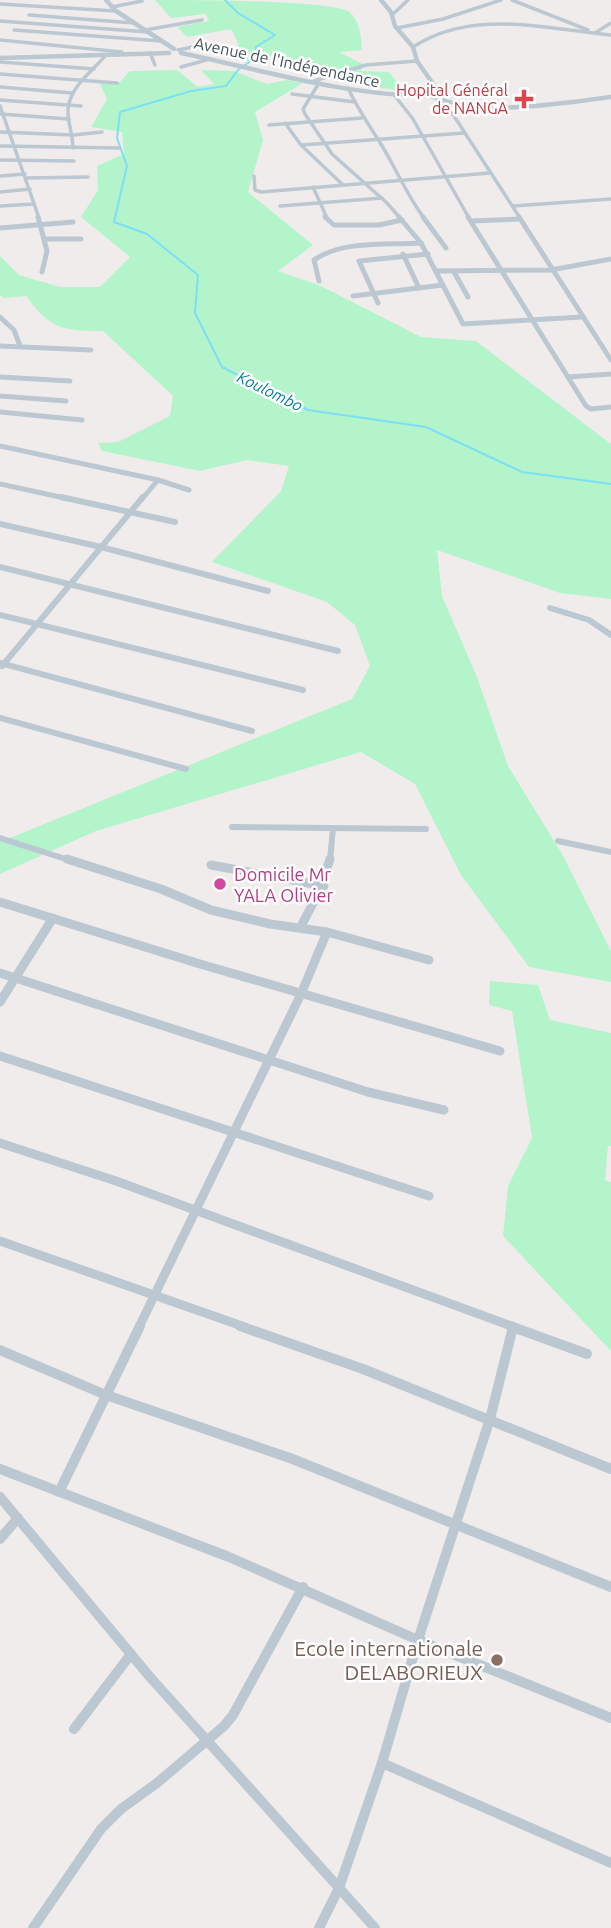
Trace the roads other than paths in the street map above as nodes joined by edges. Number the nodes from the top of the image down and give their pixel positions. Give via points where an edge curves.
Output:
1 (43, 0) edge
2 (106, 0) edge
3 (381, 0) edge
4 (408, 0) edge
5 (501, 0) edge
6 (512, 0) edge
7 (142, 1) edge
8 (0, 4) edge
9 (38, 6) junction
10 (114, 9) junction
11 (29, 15) junction
12 (392, 15) junction
13 (202, 20) dead end
14 (0, 21) edge
15 (21, 23) junction
16 (134, 23) junction
17 (611, 23) edge
18 (397, 28) junction
19 (14, 30) junction
20 (146, 31) junction
21 (596, 34) junction
22 (611, 35) edge
23 (1, 41) edge
24 (161, 41) junction
25 (202, 45) dead end
26 (413, 47) junction
27 (174, 51) junction
28 (122, 52) junction
29 (150, 53) junction
30 (106, 55) junction
31 (0, 59) edge
32 (210, 59) junction
33 (417, 61) junction
34 (155, 65) dead end
35 (181, 67) dead end
36 (94, 69) junction
37 (0, 74) edge
38 (83, 81) junction
39 (313, 82) junction
40 (117, 83) dead end
41 (319, 83) junction
42 (0, 87) edge
43 (348, 89) junction
44 (72, 93) junction
45 (292, 94) dead end
46 (313, 96) junction
47 (395, 96) junction
48 (430, 96) junction
49 (611, 97) edge
50 (0, 100) edge
51 (355, 102) junction
52 (441, 102) junction
53 (0, 106) edge
54 (68, 106) junction
55 (81, 106) dead end
56 (2, 114) edge
57 (362, 118) junction
58 (69, 119) junction
59 (310, 121) junction
60 (3, 122) edge
61 (285, 123) junction
62 (268, 125) dead end
63 (0, 132) edge
64 (10, 132) junction
65 (102, 132) dead end
66 (464, 133) junction
67 (74, 135) junction
68 (423, 136) junction
69 (379, 139) junction
70 (326, 144) junction
71 (302, 145) junction
72 (0, 146) edge
73 (16, 147) junction
74 (75, 148) junction
75 (119, 148) dead end
76 (0, 160) edge
77 (21, 161) junction
78 (75, 161) junction
79 (491, 173) junction
80 (0, 176) edge
81 (26, 176) junction
82 (254, 176) dead end
83 (446, 176) junction
84 (74, 177) junction
85 (88, 177) dead end
86 (401, 180) junction
87 (365, 182) junction
88 (342, 184) junction
89 (313, 187) junction
90 (30, 189) junction
91 (0, 192) edge
92 (382, 198) junction
93 (611, 199) edge
94 (318, 203) junction
95 (34, 204) junction
96 (0, 206) edge
97 (280, 206) dead end
98 (513, 206) junction
99 (520, 219) junction
100 (402, 220) junction
101 (471, 221) junction
102 (73, 222) dead end
103 (41, 225) junction
104 (0, 228) edge
105 (80, 239) dead end
106 (45, 240) junction
107 (421, 243) junction
108 (398, 245) junction
109 (446, 248) dead end
110 (428, 254) junction
111 (404, 256) junction
112 (611, 259) edge
113 (550, 268) junction
114 (436, 271) junction
115 (501, 271) junction
116 (42, 272) dead end
117 (454, 272) junction
118 (319, 281) dead end
119 (443, 285) junction
120 (419, 288) junction
121 (374, 294) junction
122 (353, 296) dead end
123 (468, 297) dead end
124 (378, 303) dead end
125 (0, 317) edge
126 (582, 317) junction
127 (531, 321) junction
128 (0, 346) edge
129 (20, 346) junction
130 (91, 349) dead end
131 (611, 360) edge
132 (611, 374) edge
133 (0, 377) edge
134 (568, 377) junction
135 (70, 381) dead end
136 (0, 396) edge
137 (66, 401) dead end
138 (611, 407) edge
139 (0, 412) edge
140 (82, 420) dead end
141 (0, 446) edge
142 (9, 448) junction
143 (0, 457) edge
144 (158, 480) junction
145 (0, 484) edge
146 (189, 490) dead end
147 (129, 513) junction
148 (175, 522) dead end
149 (0, 524) edge
150 (101, 547) junction
151 (0, 567) edge
152 (70, 584) junction
153 (268, 591) dead end
154 (550, 608) dead end
155 (0, 615) edge
156 (36, 624) junction
157 (611, 635) edge
158 (338, 651) dead end
159 (1, 665) edge
160 (303, 691) dead end
161 (0, 718) edge
162 (252, 731) dead end
163 (186, 769) dead end
164 (232, 827) dead end
165 (333, 828) junction
166 (426, 829) dead end
167 (0, 838) edge
168 (558, 841) dead end
169 (611, 852) edge
170 (211, 864) dead end
171 (324, 886) junction
172 (0, 902) edge
173 (53, 918) junction
174 (300, 928) junction
175 (327, 932) junction
176 (429, 960) dead end
177 (0, 973) edge
178 (16, 978) junction
179 (301, 994) junction
180 (0, 1002) edge
181 (500, 1051) dead end
182 (0, 1056) edge
183 (269, 1060) junction
184 (444, 1110) dead end
185 (234, 1132) junction
186 (0, 1143) edge
187 (429, 1196) dead end
188 (195, 1212) junction
189 (0, 1241) edge
190 (155, 1295) junction
191 (513, 1327) junction
192 (0, 1350) edge
193 (587, 1354) dead end
194 (106, 1395) junction
195 (491, 1419) junction
196 (0, 1469) edge
197 (611, 1469) edge
198 (59, 1492) junction
199 (0, 1497) edge
200 (18, 1518) junction
201 (455, 1524) junction
202 (0, 1538) edge
203 (303, 1587) junction
204 (611, 1587) edge
205 (418, 1640) junction
206 (131, 1654) junction
207 (611, 1718) edge
208 (74, 1729) dead end
209 (208, 1741) junction
210 (382, 1763) junction
211 (611, 1863) edge
212 (339, 1888) junction
213 (33, 1928) edge
214 (319, 1928) edge
215 (375, 1928) edge

1 - 9 street
2 - 10 street
3 - 12 street
4 - 12 street
5 - 18 street
6 - 21 street
7 - 10 street
8 - 9 street
9 - 10 street
9 - 11 street
10 - 16 street
11 - 15 street
11 - 16 street
12 - 18 street
13 - 20 street
14 - 15 street
15 - 19 street
15 - 20 street
16 - 20 street
17 - 21 street
18 - 26 street
19 - 23 street
19 - 24 street
20 - 24 street
21 - 22 street
21 - 26 street via 515,24 481,25 438,32
23 - 28 street
24 - 27 street
25 - 27 street
26 - 33 street
27 - 28 street, Avenue de l'Indépendance
27 - 29 street, Avenue de l'Indépendance
27 - 32 street, Avenue de l'Indépendance
28 - 31 street, Avenue de l'Indépendance
29 - 30 street, Avenue de l'Indépendance
29 - 34 street
30 - 31 street, Avenue de l'Indépendance
30 - 36 street
31 - 36 street
32 - 35 street
32 - 39 street, Avenue de l'Indépendance
33 - 39 street via 366,65
33 - 48 street via 436,88
36 - 38 street
37 - 38 street
38 - 40 street
38 - 44 street
39 - 41 street, Avenue de l'Indépendance
41 - 43 street, Avenue de l'Indépendance
41 - 46 street
42 - 44 street
43 - 47 street, Avenue de l'Indépendance
43 - 51 street
44 - 54 street
45 - 46 street
46 - 51 street
46 - 59 street via 303,108
47 - 48 street, Avenue de l'Indépendance
47 - 68 street
48 - 52 street
49 - 52 street via 487,105
50 - 54 street
51 - 57 street
52 - 66 street
53 - 56 street
54 - 55 street
54 - 58 street
56 - 58 street
56 - 60 street
57 - 59 street
57 - 69 street
58 - 67 street
59 - 61 street
59 - 70 street
60 - 64 street
61 - 62 street
61 - 71 street
63 - 64 street
64 - 67 street
64 - 73 street
65 - 67 street
66 - 68 street
66 - 79 street
67 - 74 street
68 - 69 street
68 - 83 street
69 - 70 street
69 - 86 street
70 - 71 street
70 - 87 street
71 - 88 street
72 - 73 street
73 - 74 street
73 - 77 street
74 - 75 street
74 - 78 street
76 - 77 street
77 - 78 street
77 - 81 street
78 - 84 street
79 - 83 street
79 - 98 street
80 - 81 street
81 - 84 street
81 - 90 street
82 - 89 street via 256,192
83 - 86 street
83 - 101 street
84 - 85 street
86 - 87 street
86 - 109 street
87 - 88 street
87 - 92 street
88 - 89 street
89 - 94 street
90 - 91 street
90 - 95 street
92 - 94 street
92 - 100 street
93 - 98 street
94 - 97 street
94 - 100 street via 334,225
95 - 96 street
95 - 103 street
98 - 99 street
99 - 101 street
99 - 113 street
100 - 107 street
101 - 115 street
102 - 103 street
103 - 104 street
103 - 106 street
105 - 106 street
106 - 116 street
107 - 108 street
107 - 110 street
108 - 111 street
108 - 118 street via 318,255 314,260
110 - 111 street
110 - 114 street
111 - 120 street
111 - 121 street via 359,261
112 - 113 street
113 - 115 street
113 - 126 street
114 - 117 street
114 - 119 street
115 - 117 street
115 - 127 street
117 - 123 street
119 - 120 street
119 - 127 street via 464,325
120 - 121 street
121 - 122 street
121 - 124 street
125 - 129 street via 14,330
126 - 127 street
126 - 131 street
127 - 134 street
128 - 129 street
129 - 130 street
132 - 134 street
133 - 135 street
134 - 138 street via 587,407
136 - 137 street
139 - 140 street
141 - 142 street
142 - 143 street
142 - 144 street
144 - 146 street
144 - 147 street
145 - 147 street
147 - 148 street
147 - 150 street
149 - 150 street
150 - 152 street
150 - 153 street
151 - 152 street
152 - 156 street
152 - 158 street
154 - 157 street via 589,620
155 - 156 street
156 - 159 street
156 - 160 street
159 - 162 street
161 - 163 street
164 - 165 street
165 - 166 street
165 - 171 street
167 - 174 street via 161,889 211,910
168 - 169 street
170 - 171 street
171 - 174 street
172 - 173 street
173 - 178 street
173 - 179 street
174 - 175 street
175 - 176 street
175 - 179 street
177 - 178 street
178 - 180 street
178 - 183 street
179 - 181 street
179 - 183 street
182 - 185 street
183 - 184 street via 368,1092
183 - 185 street
185 - 187 street
185 - 188 street
186 - 188 street
188 - 190 street
188 - 191 street
189 - 190 street
190 - 194 street
190 - 195 street
191 - 193 street
191 - 195 street
192 - 194 street
194 - 198 street
194 - 201 street via 290,1458
195 - 197 street
195 - 201 street
196 - 198 street
198 - 203 street
199 - 200 street
200 - 202 street
200 - 206 street
201 - 204 street
201 - 205 street
203 - 205 street
203 - 209 street via 233,1715
205 - 207 street
205 - 210 street
206 - 208 street
206 - 209 street
209 - 212 street
209 - 213 street via 101,1829
210 - 211 street
210 - 212 street
212 - 214 street
212 - 215 street

